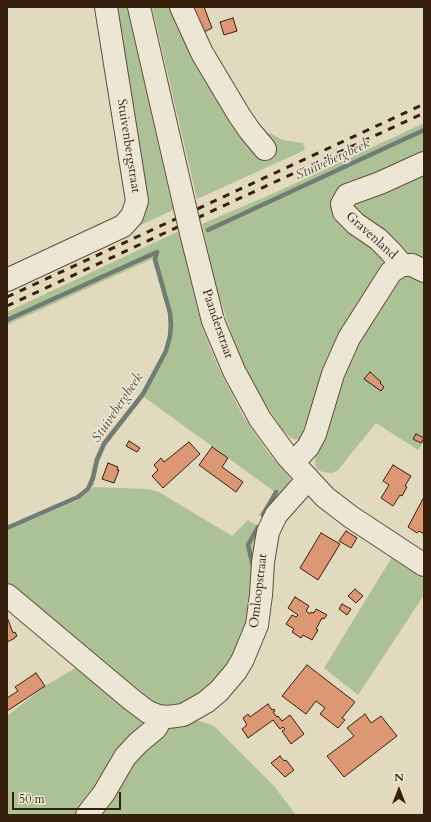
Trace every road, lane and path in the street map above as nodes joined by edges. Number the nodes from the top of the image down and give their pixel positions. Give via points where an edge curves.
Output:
1 (106, 7) edge
2 (139, 7) edge
3 (181, 7) edge
4 (265, 149) dead end
5 (424, 163) edge
6 (402, 264) junction
7 (424, 271) edge
8 (7, 280) edge
9 (294, 462) junction
10 (308, 479) junction
11 (424, 565) edge
12 (7, 595) edge
13 (162, 717) junction
14 (87, 815) edge

1 - 8 street, Stuivenbergstraat via 137,201 132,216 123,226
2 - 9 street, Paanderstraat, bridge via 213,321 234,371 260,419
3 - 4 street via 202,53 250,131
5 - 6 street, Gravenland via 348,195 342,204 344,212 378,239
6 - 7 street via 412,265
6 - 9 street via 391,272 349,338 333,374 315,434 308,447
9 - 10 street, Paanderstraat
10 - 11 street, Paanderstraat via 325,497 351,517
10 - 13 street, Omloopstraat via 276,516 268,532 257,625 236,671 219,691 201,705 178,716
12 - 13 street via 136,703 148,712
13 - 14 street via 156,728 125,757 104,793

